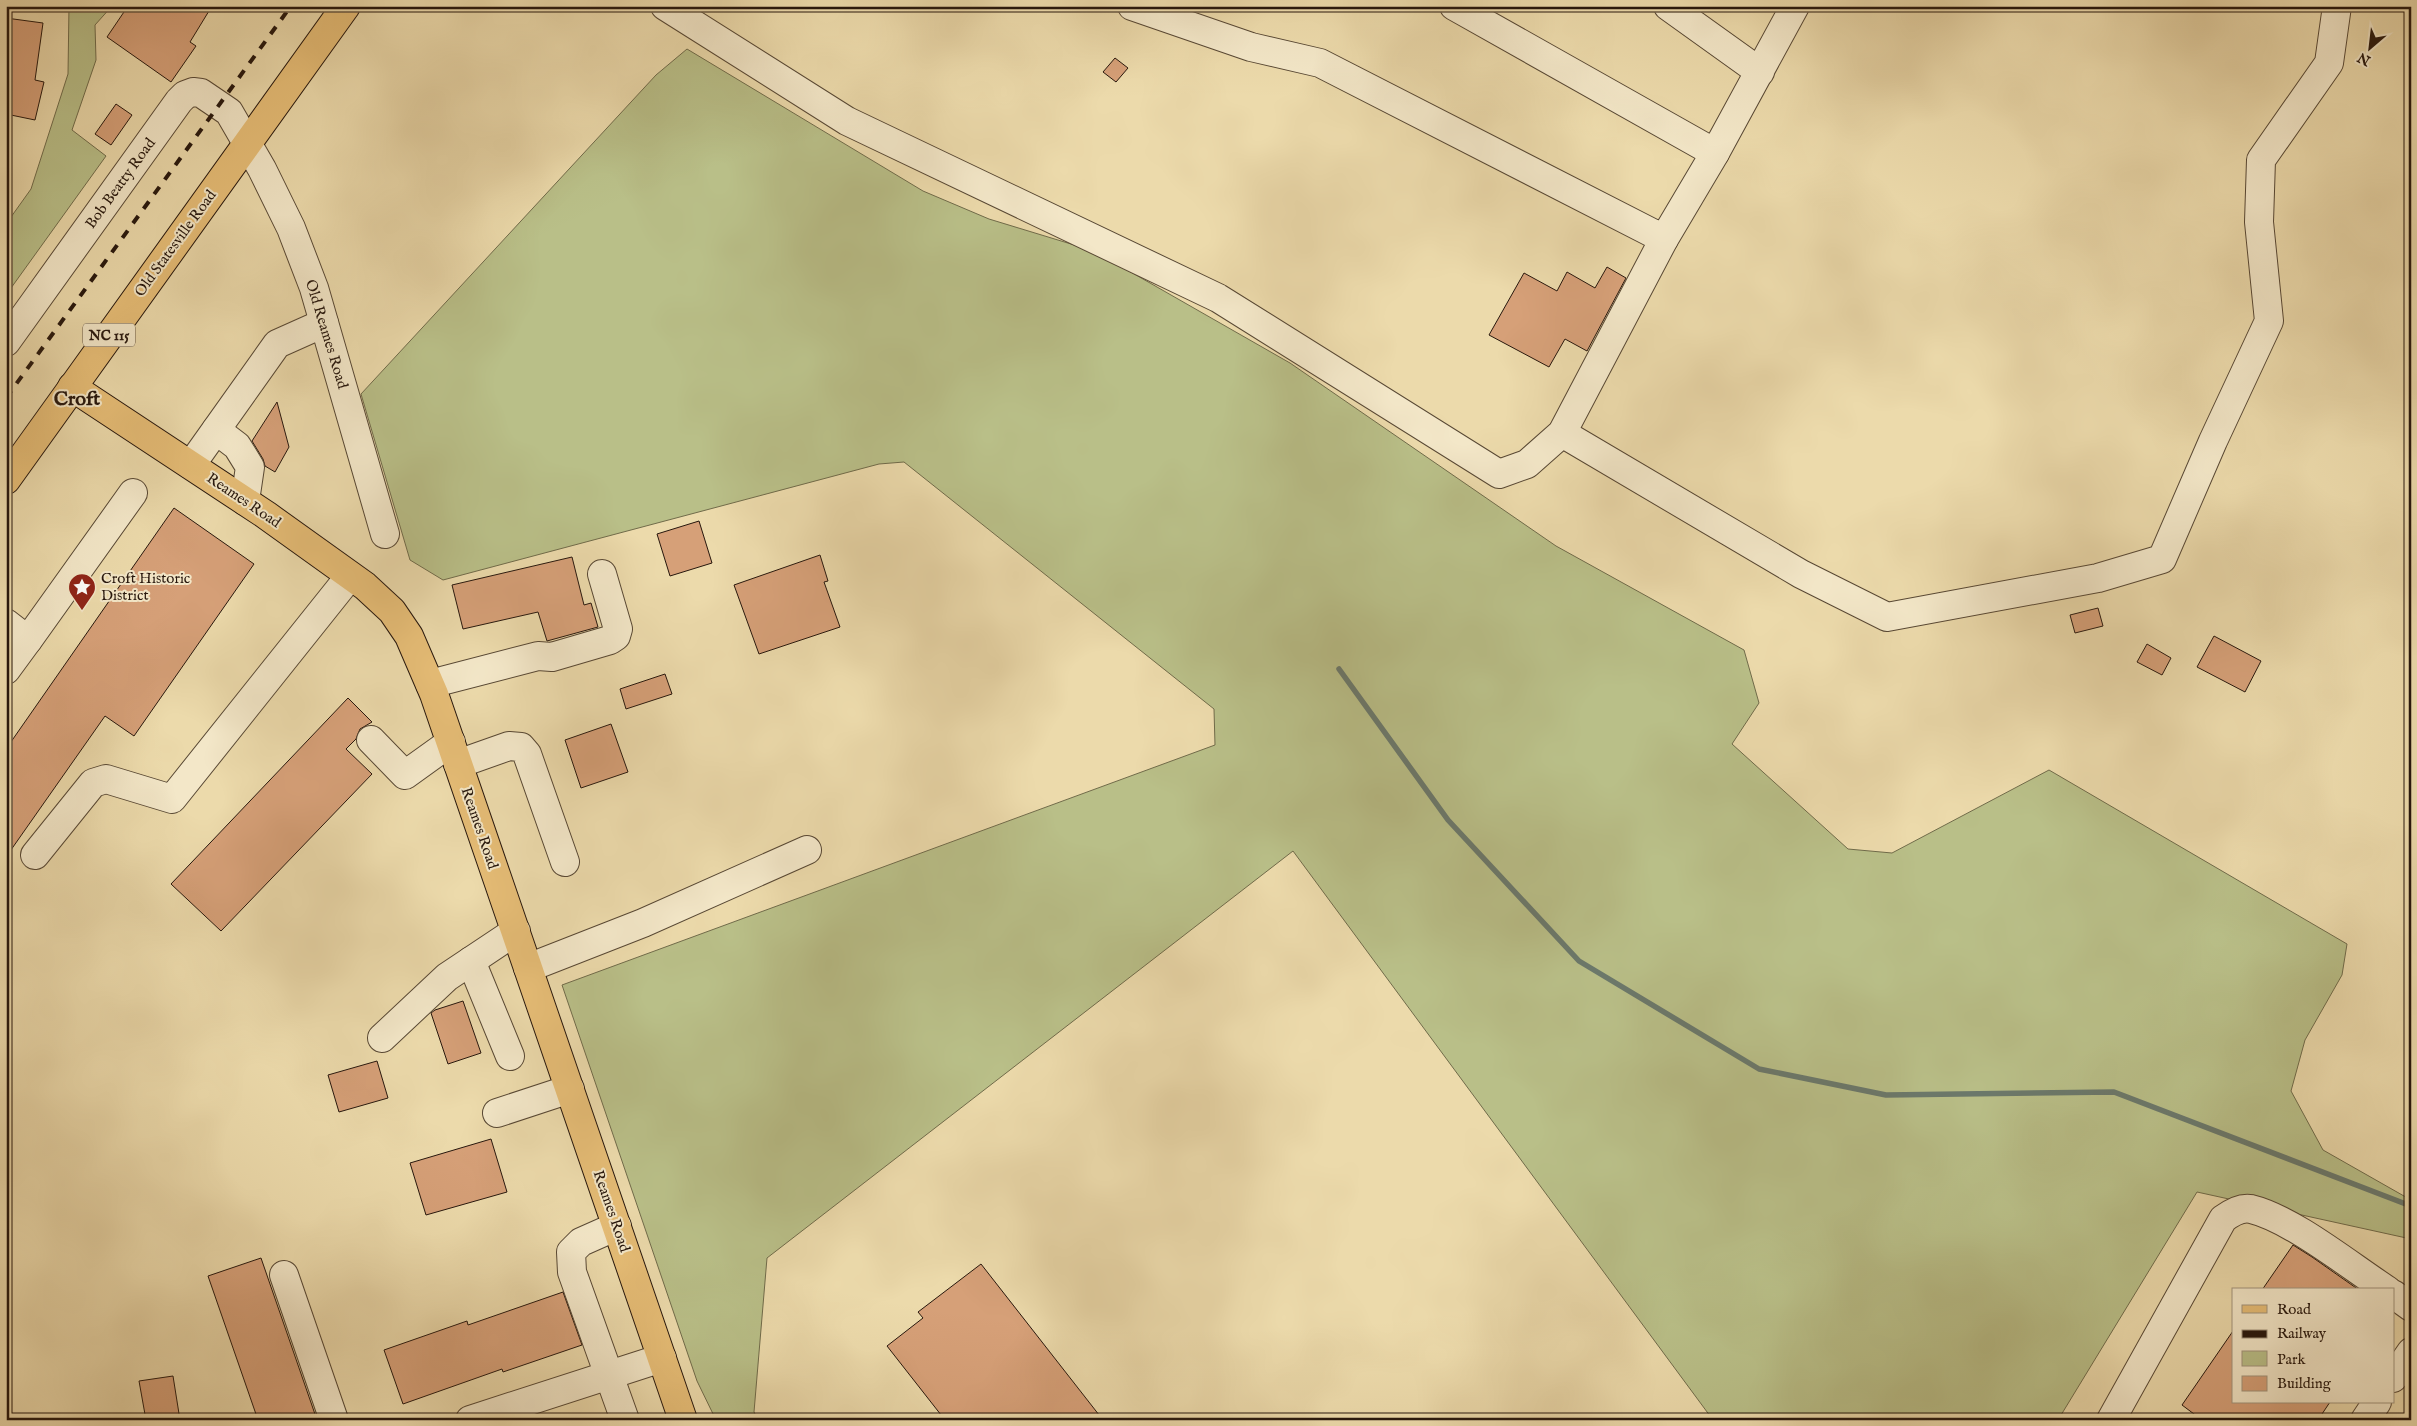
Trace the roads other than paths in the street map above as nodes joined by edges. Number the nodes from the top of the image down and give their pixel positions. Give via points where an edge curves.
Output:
1 (346, 6) edge
2 (665, 6) edge
3 (1132, 6) edge
4 (1454, 6) edge
5 (1668, 6) edge
6 (1795, 6) edge
7 (2337, 6) edge
8 (1760, 72) junction
9 (247, 143) junction
10 (1715, 153) junction
11 (1664, 239) junction
12 (324, 323) junction
13 (6, 342) edge
14 (72, 387) junction
15 (216, 430) junction
16 (1562, 433) junction
17 (191, 464) junction
18 (6, 480) edge
19 (133, 493) dead end
20 (245, 501) junction
21 (385, 534) dead end
22 (602, 574) dead end
23 (350, 576) junction
24 (6, 623) edge
25 (28, 640) junction
26 (6, 670) edge
27 (430, 684) junction
28 (371, 740) dead end
29 (454, 753) junction
30 (807, 850) dead end
31 (35, 855) dead end
32 (565, 862) dead end
33 (516, 932) junction
34 (471, 961) junction
35 (528, 968) junction
36 (382, 1038) dead end
37 (510, 1056) dead end
38 (570, 1089) junction
39 (497, 1114) dead end
40 (617, 1226) junction
41 (284, 1275) dead end
42 (2384, 1288) edge
43 (2394, 1295) edge
44 (2411, 1307) edge
45 (2411, 1352) edge
46 (662, 1358) junction
47 (608, 1374) junction
48 (2394, 1377) edge
49 (2375, 1404) edge
50 (334, 1420) edge
51 (470, 1420) edge
52 (624, 1420) edge
53 (683, 1420) edge
54 (2111, 1420) edge
55 (2365, 1420) edge

1 - 9 main road, Old Statesville Road / NC 115
2 - 16 street via 847,121 1218,298 1498,474 1527,464
3 - 11 street via 1251,47 1320,63
4 - 10 street
5 - 8 street
6 - 8 street
7 - 16 street via 2329,63 2261,160 2259,222 2269,321 2162,559 2098,578 1886,617 1801,574
8 - 10 street
9 - 12 street, Old Reames Road via 291,228
9 - 13 street, Bob Beatty Road via 228,112 201,93 185,95
9 - 14 main road, Old Statesville Road / NC 115
10 - 11 street
11 - 16 street
12 - 15 street via 277,344
12 - 21 street, Old Reames Road
14 - 17 main road, Reames Road
14 - 18 main road, Old Statesville Road / NC 115
15 - 17 street
15 - 20 street via 237,446 250,467
17 - 20 main road, Reames Road
19 - 25 street
20 - 23 main road, Reames Road
22 - 27 street via 618,629 610,640 552,657 538,656
23 - 27 main road, Reames Road via 392,611 409,636
23 - 31 street via 172,799 106,779 93,783
24 - 25 street
25 - 26 street
27 - 29 main road, Reames Road
28 - 29 street via 405,775
29 - 32 street via 521,747 527,754
29 - 33 main road, Reames Road
30 - 35 street via 643,923
33 - 34 street
33 - 35 main road, Reames Road
34 - 36 street via 448,977
34 - 37 street
35 - 38 main road, Reames Road
38 - 39 street
38 - 40 main road, Reames Road
40 - 46 main road, Reames Road
40 - 47 street via 581,1242 571,1252 572,1272
41 - 50 street
42 - 54 street via 2289,1225 2249,1208 2233,1211 2223,1219
43 - 44 street
45 - 48 street
46 - 47 street
46 - 53 main road, Reames Road
47 - 51 street
47 - 52 street
49 - 55 street

